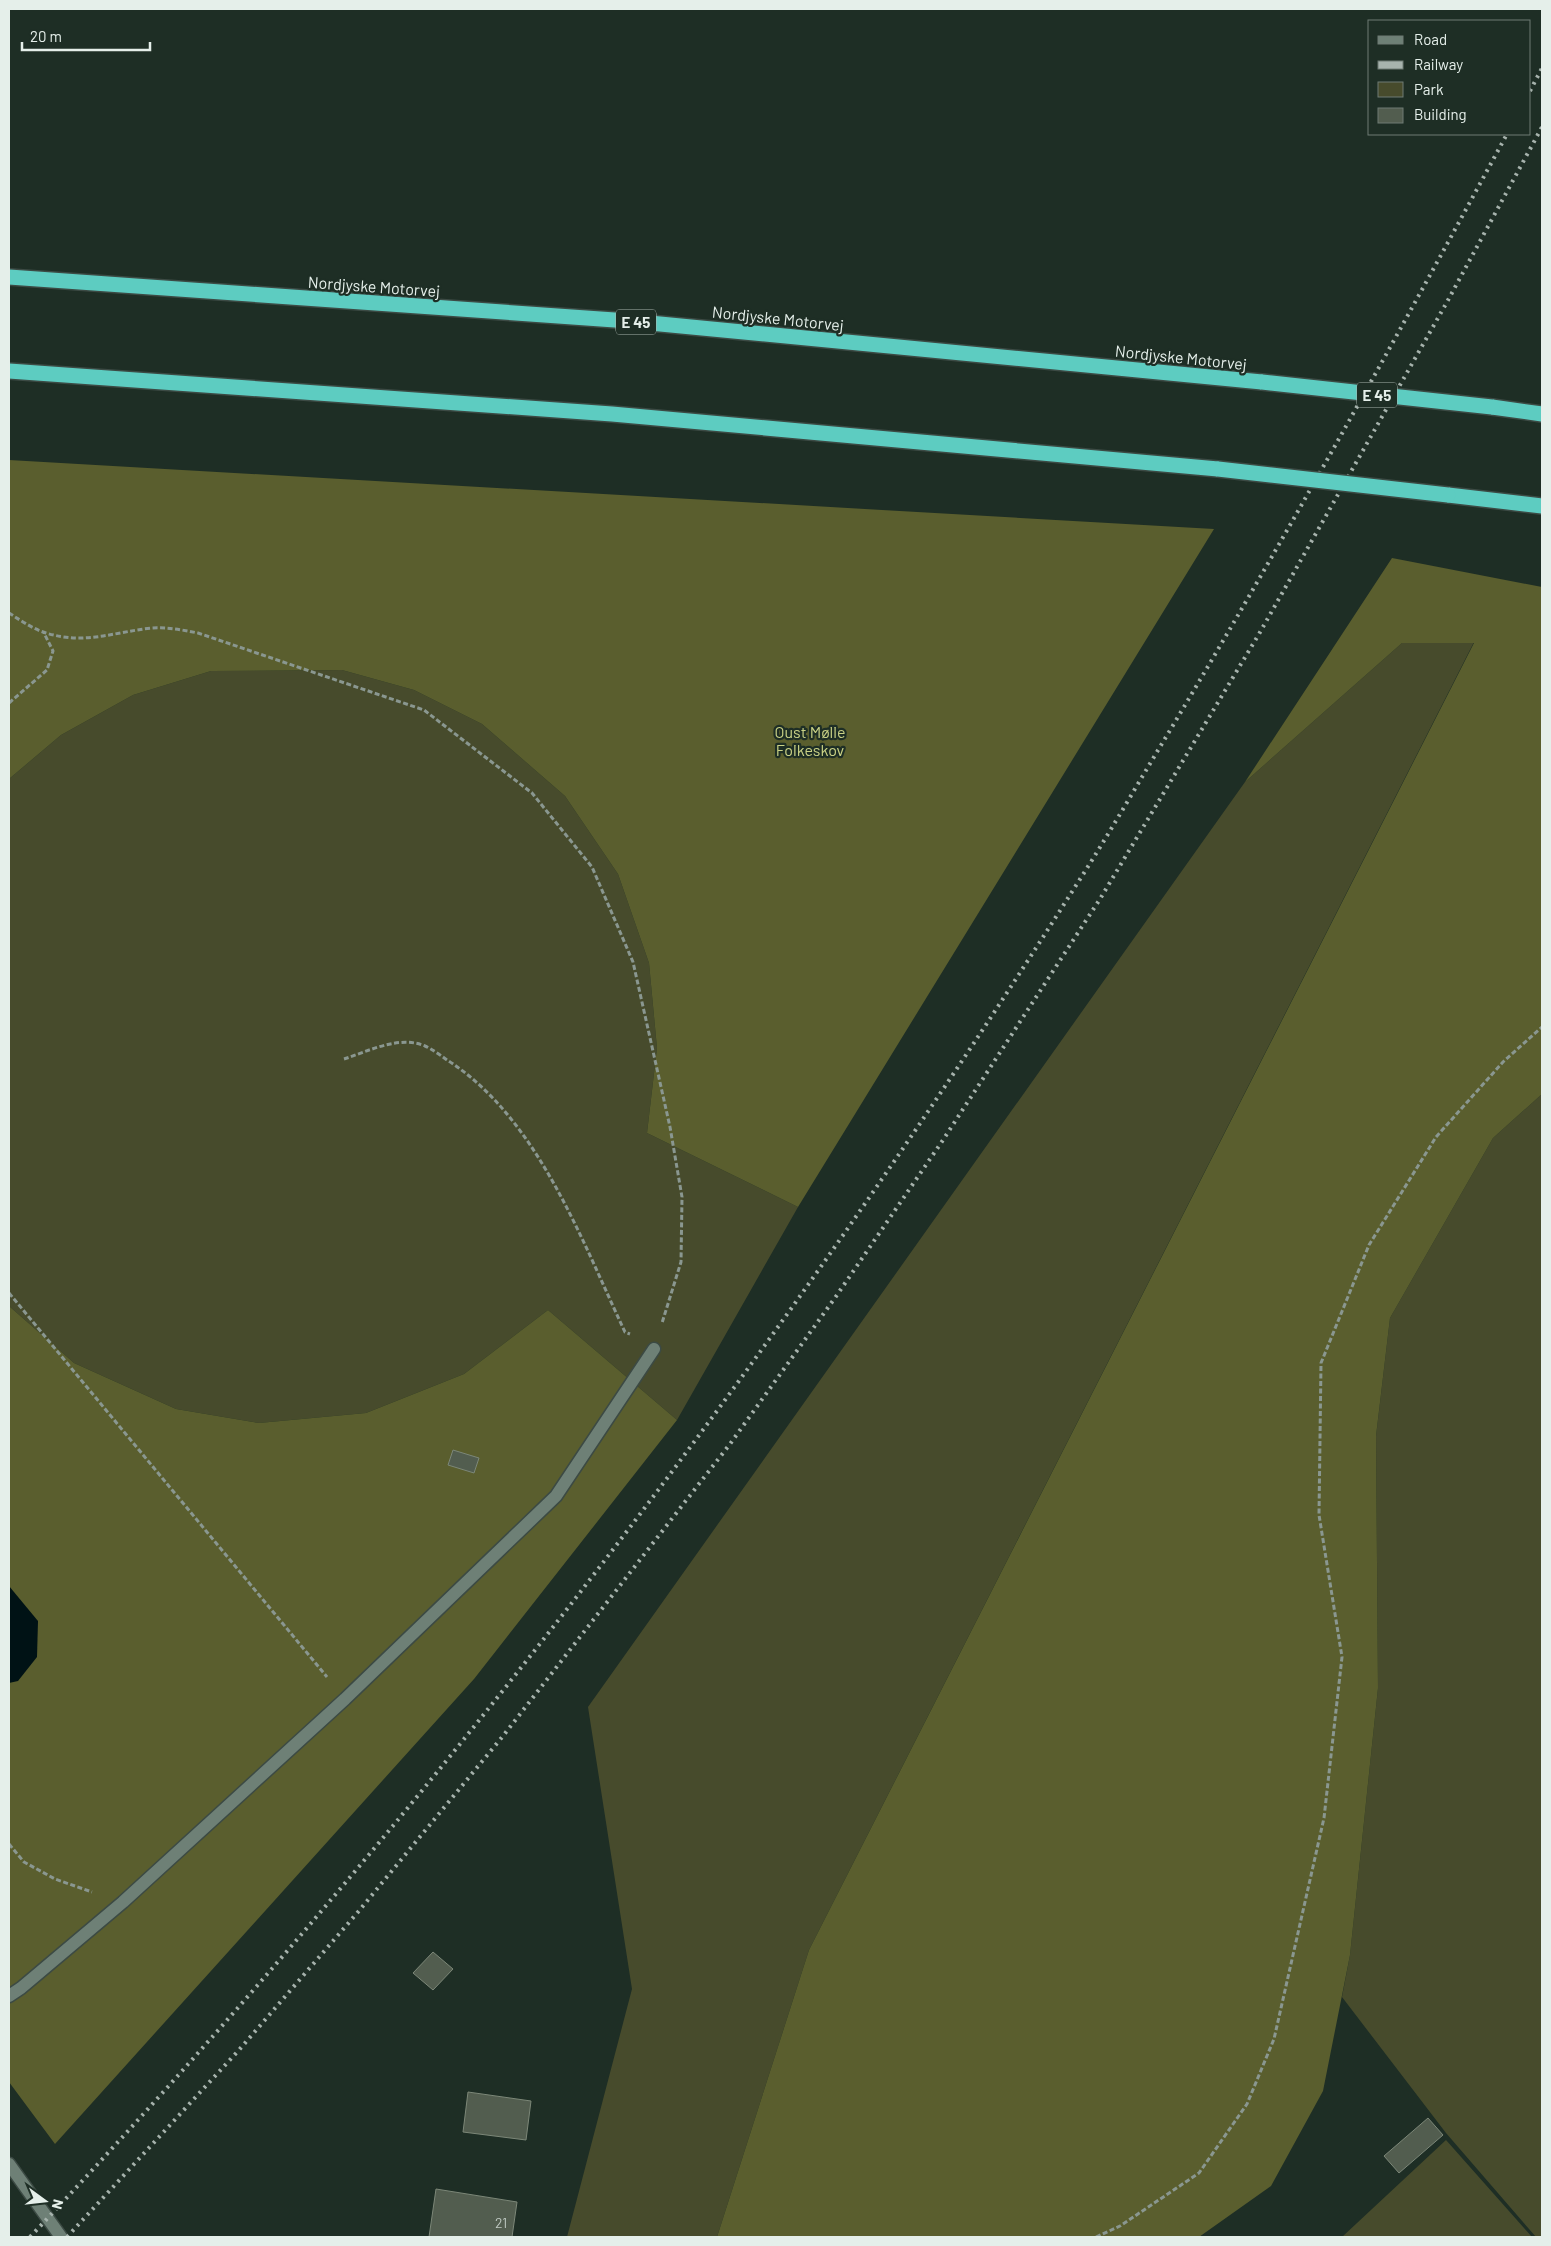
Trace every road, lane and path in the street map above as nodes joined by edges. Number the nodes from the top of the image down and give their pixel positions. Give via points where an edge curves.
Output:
1 (9, 277) edge
2 (9, 371) edge
3 (1542, 414) edge
4 (1542, 506) edge
5 (9, 613) edge
6 (44, 633) junction
7 (9, 703) edge
8 (1542, 1027) edge
9 (344, 1059) dead end
10 (9, 1292) edge
11 (654, 1349) junction
12 (345, 1699) junction
13 (9, 1844) edge
14 (123, 1902) junction
15 (9, 1996) edge
16 (9, 2164) edge
17 (61, 2237) edge
18 (1096, 2237) edge

1 - 3 highway, Nordjyske Motorvej / E 45, bridge via 629,321 1262,382
2 - 4 highway, bridge via 612,414 1218,469
5 - 6 path
6 - 7 path via 53,651 47,670
6 - 11 path via 94,639 153,628 180,629 234,644 424,710 532,793 592,867 633,962 670,1126 682,1197 681,1262
8 - 18 path via 1503,1062 1436,1137 1369,1246 1321,1363 1319,1515 1342,1657 1324,1818 1274,2039 1248,2104 1199,2173 1120,2226
9 - 11 path via 395,1042 424,1045 463,1070 492,1097 527,1140 564,1203 625,1332
10 - 12 path
11 - 12 street via 556,1496
12 - 14 street
13 - 14 path via 24,1862 55,1879
14 - 15 street
16 - 17 street

